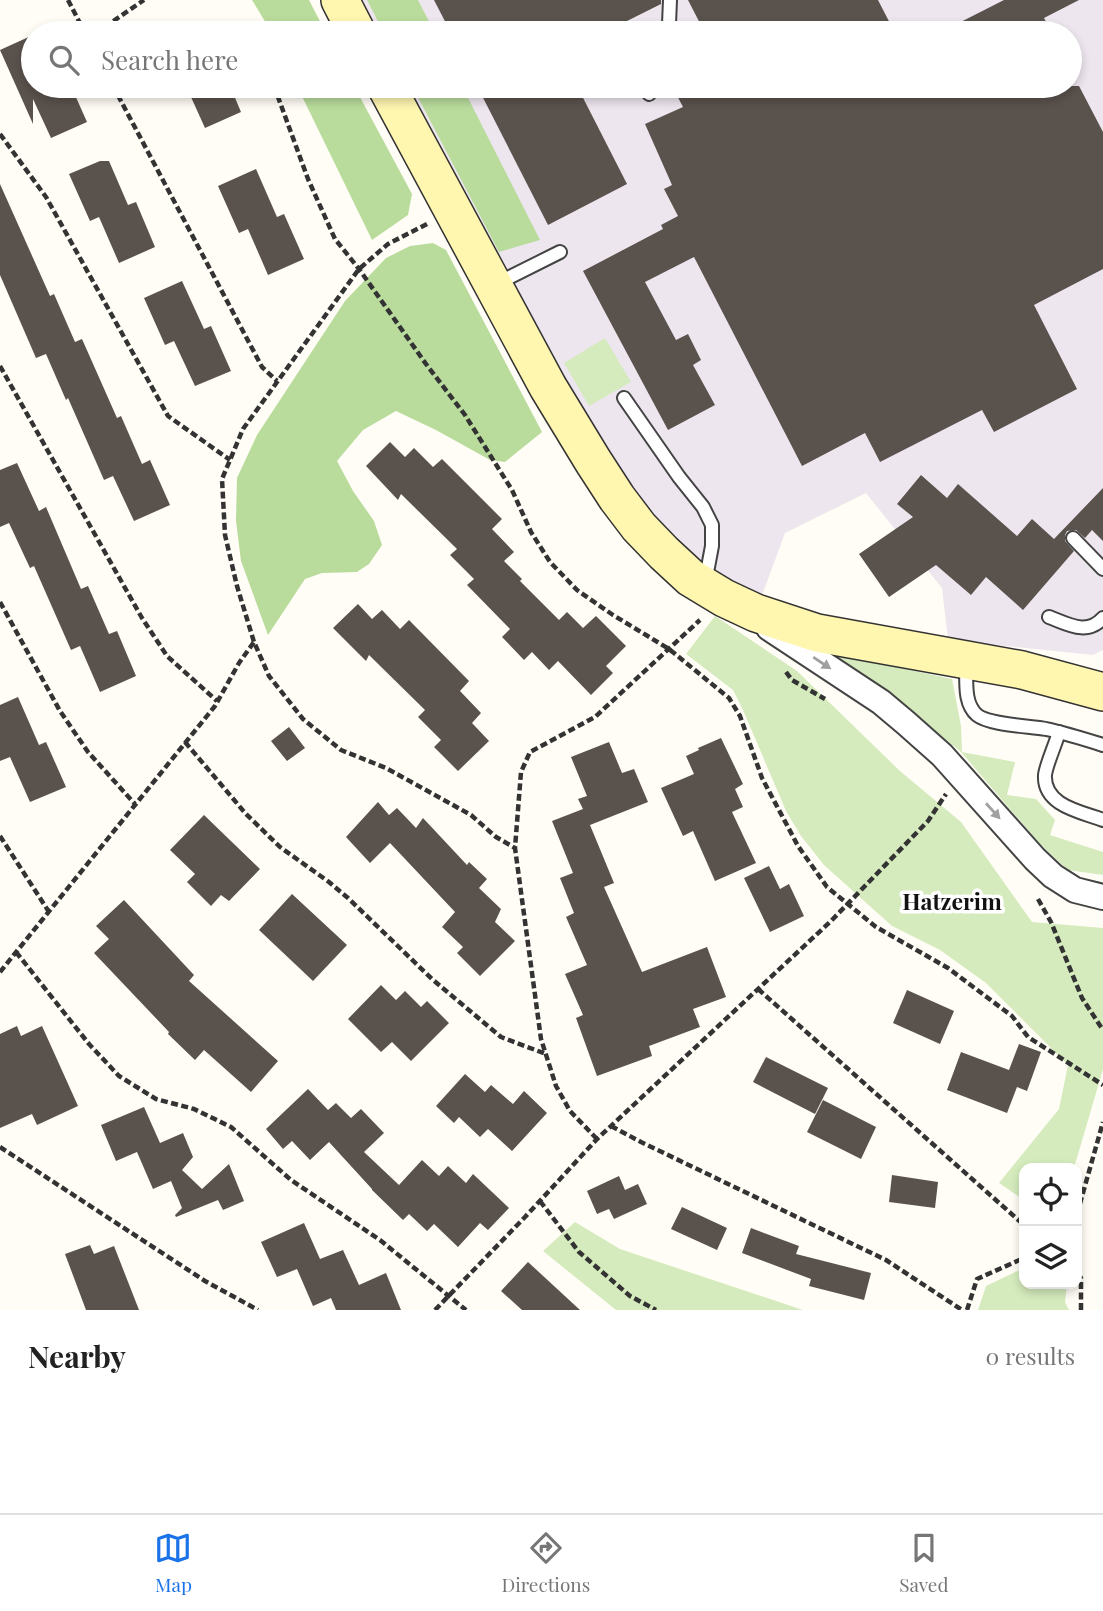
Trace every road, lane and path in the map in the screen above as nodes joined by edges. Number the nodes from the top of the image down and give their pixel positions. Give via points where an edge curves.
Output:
1 (68, 0) edge
2 (144, 0) edge
3 (340, 0) edge
4 (670, 0) edge
5 (79, 21) edge
6 (113, 21) edge
7 (351, 21) edge
8 (669, 21) edge
9 (119, 98) edge
10 (279, 98) edge
11 (392, 98) edge
12 (0, 134) edge
13 (453, 211) junction
14 (560, 252) dead end
15 (359, 269) junction
16 (493, 286) junction
17 (0, 366) edge
18 (277, 381) junction
19 (624, 398) dead end
20 (230, 460) junction
21 (1073, 538) dead end
22 (1103, 569) edge
23 (714, 592) junction
24 (0, 602) edge
25 (1049, 617) dead end
26 (1103, 618) edge
27 (254, 642) junction
28 (669, 649) junction
29 (966, 660) junction
30 (785, 671) dead end
31 (1103, 692) edge
32 (825, 699) dead end
33 (217, 701) junction
34 (1059, 732) junction
35 (185, 742) junction
36 (1103, 745) edge
37 (960, 775) junction
38 (135, 804) junction
39 (1103, 820) edge
40 (0, 836) edge
41 (515, 848) junction
42 (1034, 892) dead end
43 (1103, 897) edge
44 (848, 904) junction
45 (48, 912) junction
46 (16, 952) junction
47 (0, 972) edge
48 (758, 989) junction
49 (1103, 1030) edge
50 (546, 1054) junction
51 (1103, 1085) edge
52 (1103, 1122) edge
53 (611, 1126) junction
54 (597, 1139) junction
55 (0, 1147) edge
56 (1082, 1196) edge
57 (540, 1201) junction
58 (1019, 1221) edge
59 (1019, 1260) edge
60 (1081, 1289) edge
61 (450, 1295) junction
62 (258, 1310) edge
63 (435, 1310) edge
64 (466, 1310) edge
65 (656, 1310) edge
66 (965, 1310) edge
67 (1081, 1310) edge

1 - 5 path
2 - 6 path
3 - 7 street
4 - 8 lane
9 - 18 path via 262,367
10 - 15 path via 335,239
11 - 13 street
12 - 20 path via 46,197 169,416
13 - 15 path via 388,244
13 - 16 street
14 - 16 lane
15 - 18 path
15 - 28 path via 465,415 550,562 578,590
16 - 23 street via 548,387 617,498 664,553
17 - 33 path via 142,618 167,656
18 - 20 path via 243,429
19 - 23 lane via 712,525
20 - 27 path via 222,479 225,535
21 - 22 lane
23 - 28 path
23 - 29 street via 756,613 817,633
23 -> 37 street via 881,702
24 - 38 path via 67,721
25 - 26 lane via 1080,628 1092,627
27 - 33 path
27 - 41 path via 269,676 303,719 341,750 386,768 471,815
28 - 41 path via 595,717 530,752 522,772
28 - 44 path via 729,698 762,778 798,846 827,887
29 - 31 street
29 - 34 lane via 968,700 978,716
30 - 32 path
33 - 35 path
34 - 36 lane
34 - 39 lane via 1045,775 1046,786 1059,804
35 - 38 path
35 - 50 path via 271,838 329,881 432,979 501,1037
37 -> 43 street via 1053,876 1075,890
37 - 44 path via 928,821
38 - 45 path
40 - 45 path
41 - 50 path
42 - 49 path via 1082,998
44 - 48 path
44 - 51 path via 876,927 948,968 1012,1016 1028,1037
45 - 46 path
46 - 47 path
46 - 61 path via 119,1076 156,1099 194,1109 231,1127 291,1180 380,1240
48 - 53 path
48 - 58 path
50 - 54 path via 570,1111
52 - 56 path
53 - 54 path
53 - 66 path via 886,1260
54 - 57 path
55 - 62 path via 205,1281
57 - 61 path
57 - 65 path via 579,1252 630,1296
59 - 66 path via 977,1279
60 - 67 path
61 - 63 path
61 - 64 path

